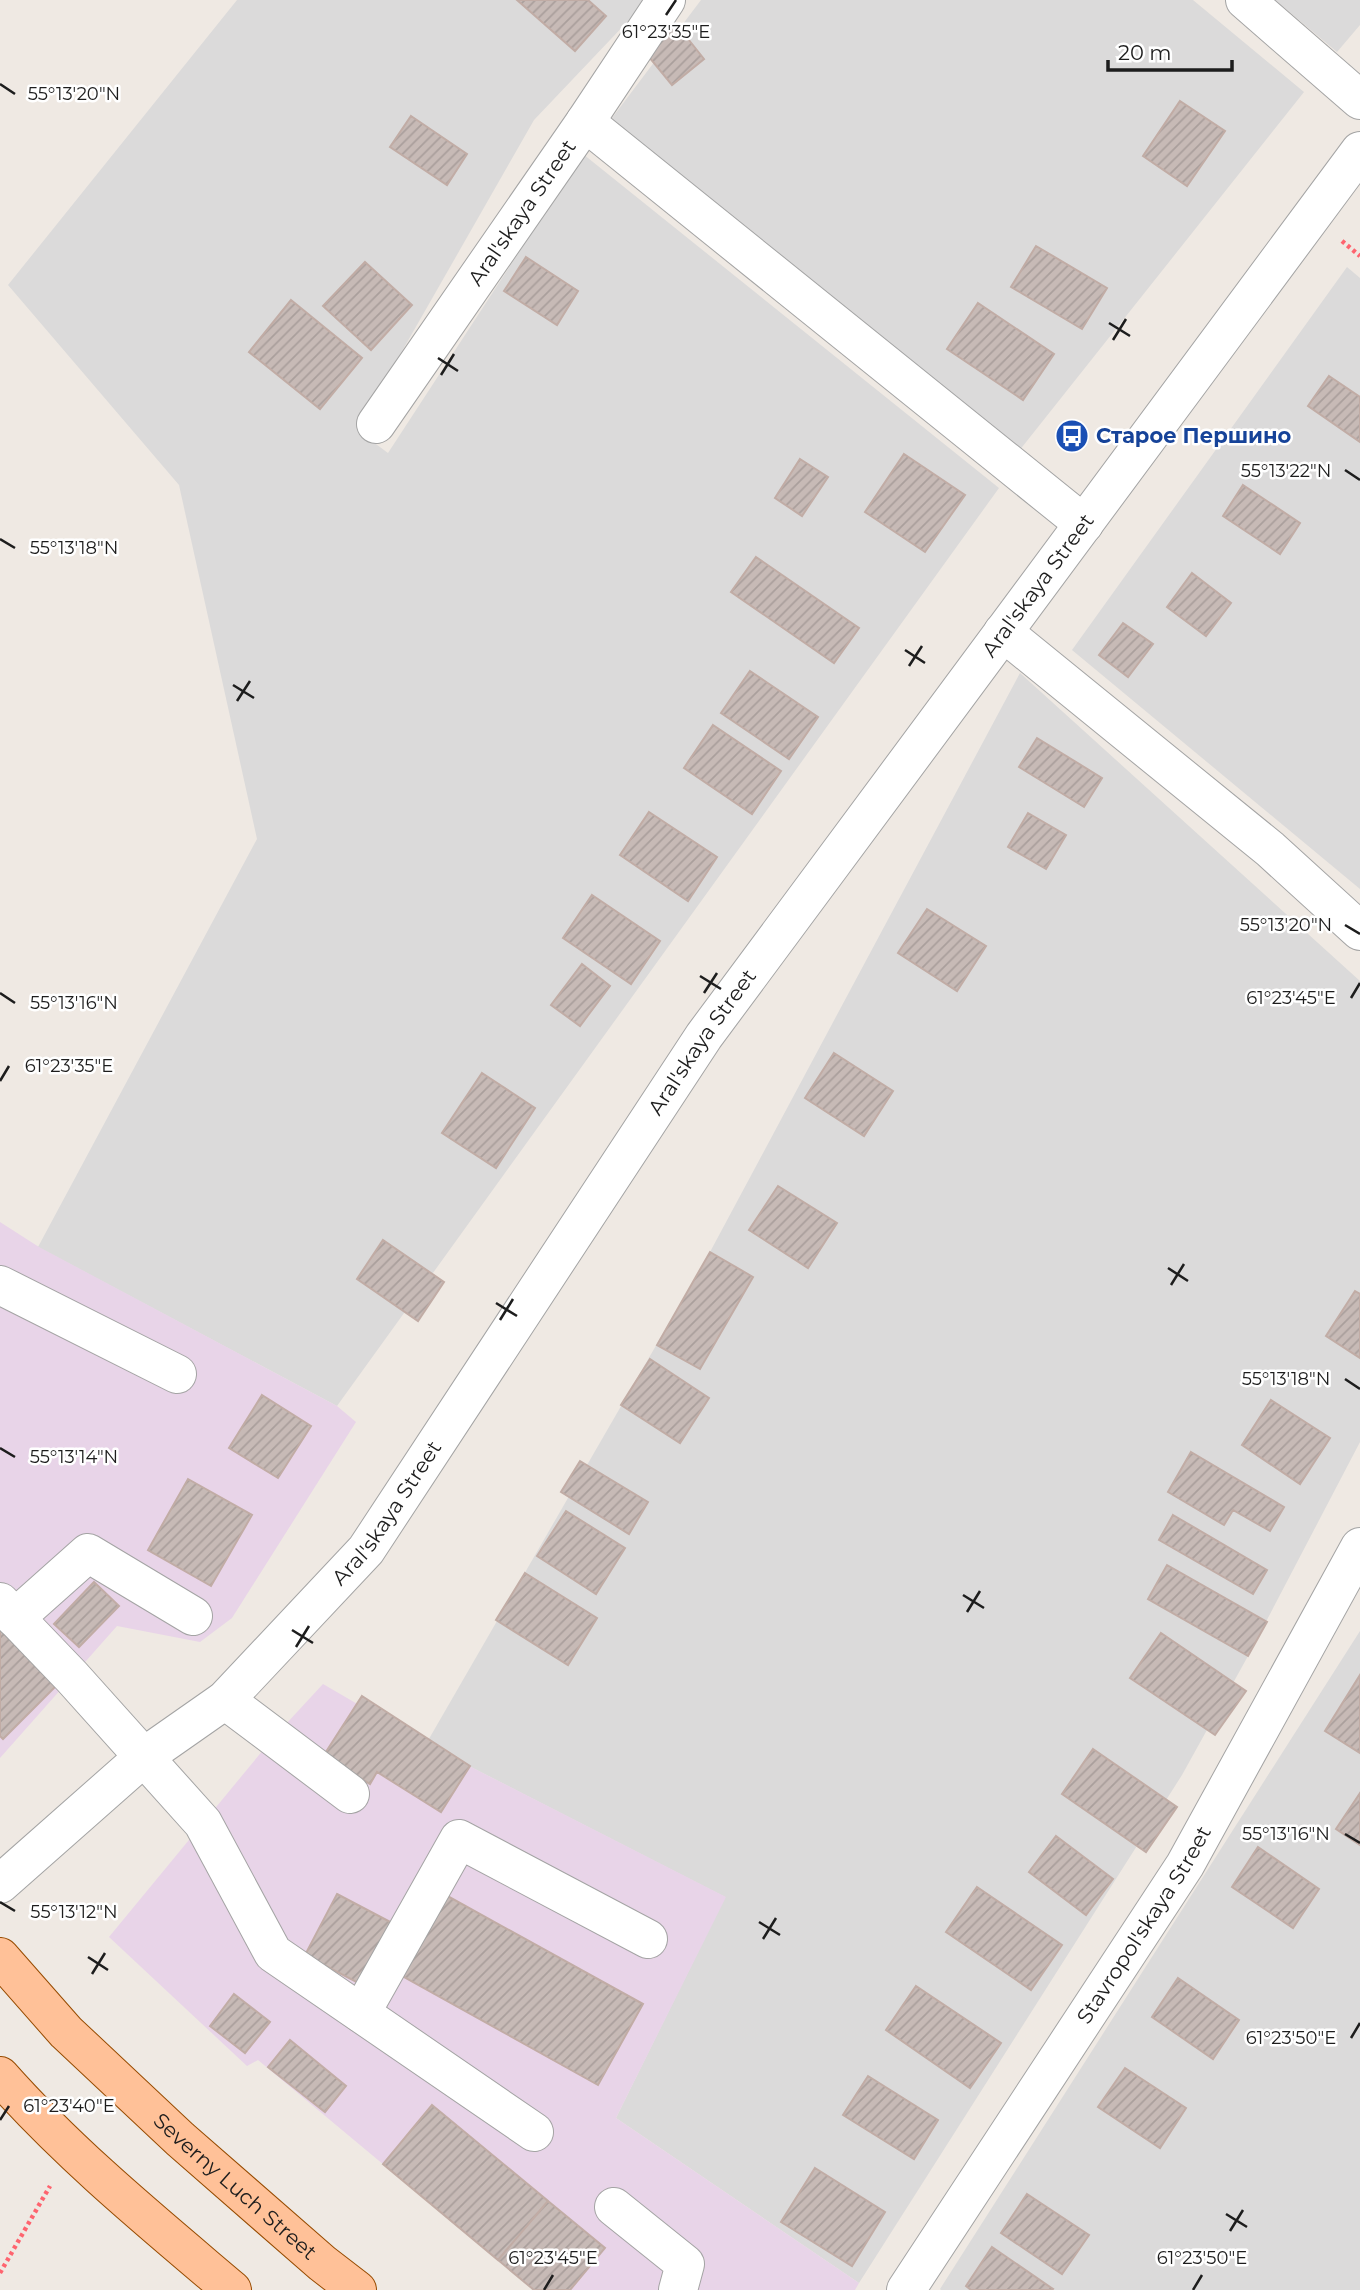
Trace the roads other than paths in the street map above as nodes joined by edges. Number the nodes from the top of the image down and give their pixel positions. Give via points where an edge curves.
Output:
1 (666, 0) edge
2 (1245, 0) edge
3 (1360, 100) edge
4 (585, 122) junction
5 (1360, 151) edge
6 (376, 424) dead end
7 (1084, 524) junction
8 (1003, 632) junction
9 (1360, 931) edge
10 (0, 1285) edge
11 (177, 1374) dead end
12 (1360, 1547) edge
13 (8, 1610) edge
14 (193, 1616) dead end
15 (225, 1700) junction
16 (145, 1756) junction
17 (349, 1794) dead end
18 (0, 1884) edge
19 (648, 1939) dead end
20 (0, 1957) edge
21 (361, 2013) junction
22 (0, 2076) edge
23 (534, 2132) dead end
24 (614, 2207) dead end
25 (232, 2290) edge
26 (357, 2290) edge
27 (678, 2290) edge
28 (906, 2290) edge

1 - 4 street, Aral'skaya Street
2 - 3 street
4 - 6 street, Aral'skaya Street
4 - 7 street
5 - 7 street, Aral'skaya Street
7 - 8 street, Aral'skaya Street
8 - 9 street via 1270,849
8 - 15 street, Aral'skaya Street via 704,1036 366,1549
10 - 11 street
12 - 28 street, Stavropol'skaya Street via 1185,1865
13 - 14 street via 88,1553
13 - 16 street
15 - 16 street, Aral'skaya Street
15 - 17 street
16 - 18 street, Aral'skaya Street
16 - 21 street via 203,1823 273,1953
19 - 21 street via 459,1839
20 - 26 main road, Severny Luch Street via 66,2032 180,2139
21 - 23 street
22 - 25 main road via 126,2200
24 - 27 street via 685,2264

